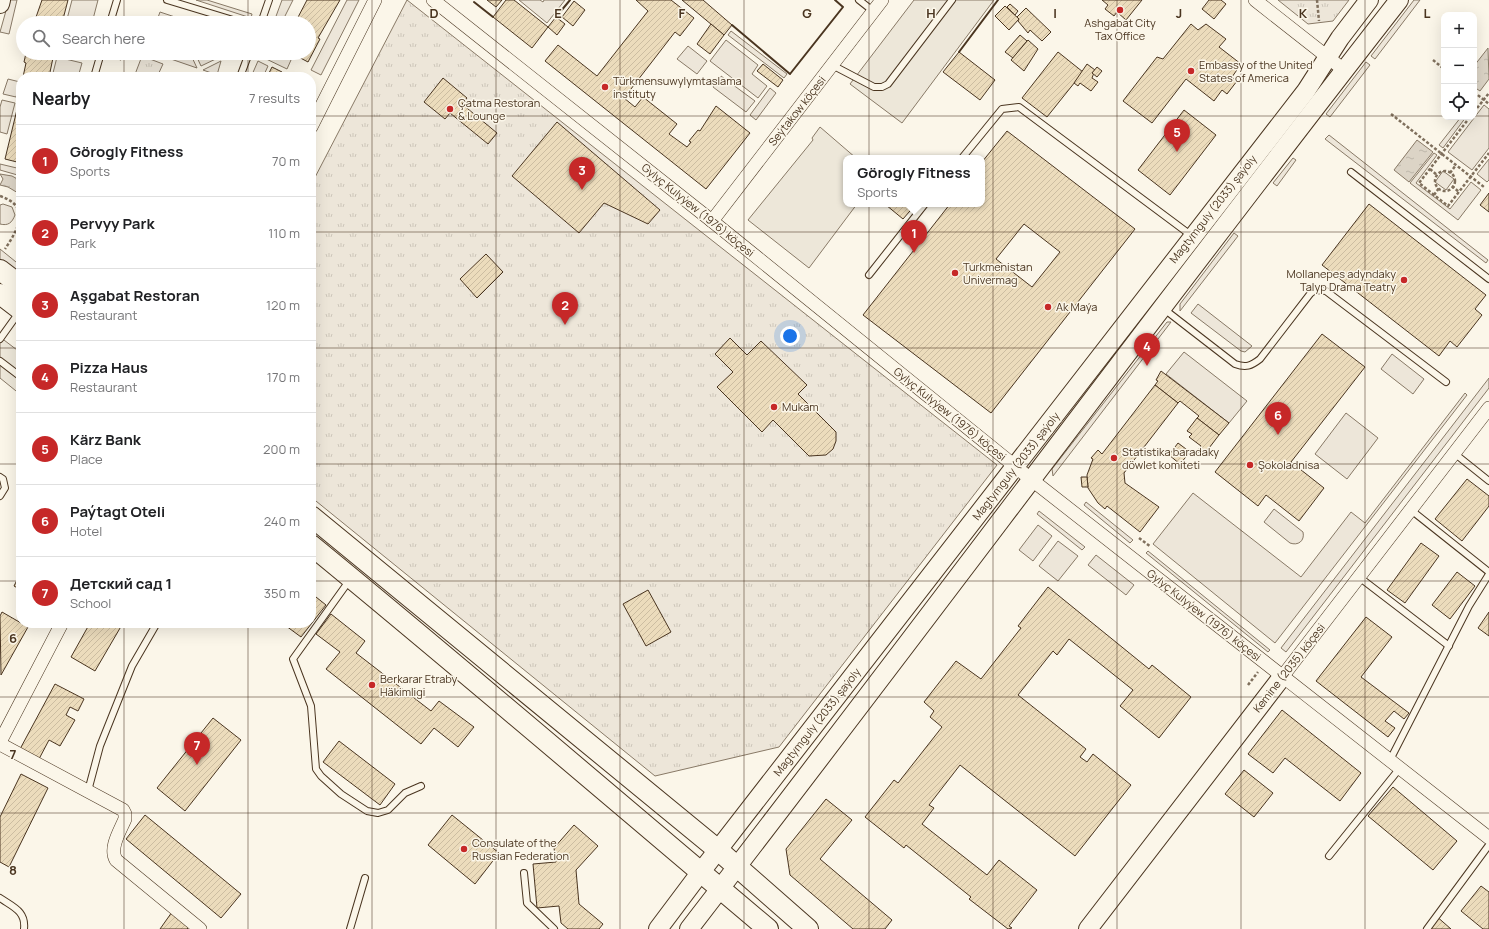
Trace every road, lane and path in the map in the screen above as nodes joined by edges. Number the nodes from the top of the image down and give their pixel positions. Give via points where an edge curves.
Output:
1 (1, 0) edge
2 (117, 0) edge
3 (167, 0) edge
4 (269, 0) edge
5 (375, 0) edge
6 (433, 0) edge
7 (859, 0) edge
8 (882, 0) edge
9 (952, 0) edge
10 (1255, 0) edge
11 (1317, 0) edge
12 (1369, 0) edge
13 (1399, 0) edge
14 (0, 4) edge
15 (874, 11) junction
16 (112, 16) edge
17 (220, 16) edge
18 (263, 16) edge
19 (1319, 21) dead end
20 (1328, 57) junction
21 (99, 60) edge
22 (246, 60) edge
23 (1433, 60) dead end
24 (832, 65) junction
25 (1441, 67) edge
26 (1344, 70) junction
27 (95, 72) edge
28 (242, 72) edge
29 (1489, 93) edge
30 (1477, 94) edge
31 (1484, 100) junction
32 (1489, 104) edge
33 (1477, 108) edge
34 (1391, 114) dead end
35 (316, 117) edge
36 (1468, 120) edge
37 (1442, 154) junction
38 (1489, 154) edge
39 (964, 155) edge
40 (1456, 165) junction
41 (1430, 169) junction
42 (1351, 172) dead end
43 (1450, 173) junction
44 (1437, 175) junction
45 (1471, 177) junction
46 (1452, 186) junction
47 (1484, 187) dead end
48 (1439, 188) junction
49 (1459, 192) junction
50 (1434, 195) junction
51 (0, 196) edge
52 (16, 207) edge
53 (923, 207) edge
54 (712, 221) junction
55 (16, 233) edge
56 (1192, 236) junction
57 (5, 249) dead end
58 (0, 270) edge
59 (868, 275) dead end
60 (1489, 279) edge
61 (16, 282) edge
62 (0, 294) edge
63 (16, 306) edge
64 (1161, 307) junction
65 (16, 317) edge
66 (0, 339) edge
67 (0, 361) edge
68 (16, 373) edge
69 (1446, 382) dead end
70 (1489, 408) edge
71 (1454, 453) junction
72 (1015, 466) junction
73 (0, 477) edge
74 (1032, 480) junction
75 (1489, 481) edge
76 (0, 496) edge
77 (1411, 510) junction
78 (316, 520) edge
79 (1139, 538) dead end
80 (1151, 547) dead end
81 (316, 549) edge
82 (1489, 573) edge
83 (1359, 577) junction
84 (352, 578) junction
85 (316, 627) edge
86 (59, 628) edge
87 (154, 628) edge
88 (315, 628) edge
89 (1449, 646) junction
90 (1282, 677) junction
91 (0, 743) edge
92 (1395, 764) junction
93 (421, 786) dead end
94 (88, 791) junction
95 (1489, 838) edge
96 (1489, 845) edge
97 (718, 850) junction
98 (1329, 856) dead end
99 (736, 868) junction
100 (524, 873) dead end
101 (700, 873) junction
102 (365, 878) dead end
103 (720, 889) junction
104 (0, 898) edge
105 (24, 929) edge
106 (200, 929) edge
107 (350, 929) edge
108 (554, 929) edge
109 (658, 929) edge
110 (689, 929) edge
111 (768, 929) edge
112 (808, 929) edge
113 (1088, 929) edge
114 (1427, 929) edge

1 - 14 main road
2 - 16 lane
3 - 17 lane
4 - 18 lane
5 - 35 street
6 - 54 street, Gylyç Kulyýew (1976) köçesi
7 - 15 lane
8 - 15 street, Seýtakow köçesi
9 - 24 lane via 888,84 874,87
10 - 20 street
11 - 19 path
12 - 20 main road, Magtymguly (2033) şaýoly
13 - 26 main road, Magtymguly (2033) şaýoly
15 - 24 street, Seýtakow köçesi
20 - 26 street
20 - 56 main road, Magtymguly (2033) şaýoly via 1306,91
21 - 27 lane
22 - 28 lane
23 - 25 path
24 - 54 street, Seýtakow köçesi
26 - 64 main road, Magtymguly (2033) şaýoly
29 - 31 path
30 - 31 path
31 - 32 path
31 - 33 path
34 - 37 path
36 - 37 path
37 - 40 path
37 - 41 path
38 - 45 path
39 - 56 lane via 1002,110 1019,107
40 - 43 path
40 - 45 path
41 - 44 path
41 - 50 path via 1419,183
42 - 60 lane
43 - 44 path via 1445,169
43 - 46 path via 1456,181
44 - 48 path via 1433,180
45 - 47 path
45 - 49 path
46 - 48 path via 1444,192
46 - 49 path
48 - 50 path
49 - 50 path via 1448,206
51 - 52 path via 13,202
53 - 59 lane
54 - 72 street, Gylyç Kulyýew (1976) köçesi
55 - 57 path
56 - 72 main road, Magtymguly (2033) şaýoly
58 - 61 main road
62 - 63 main road
64 - 69 lane via 1235,364 1247,367 1260,359 1310,294 1315,290 1326,291
64 - 74 main road, Magtymguly (2033) şaýoly
65 - 66 lane
67 - 68 lane
70 - 71 street, Kemine (2035) köçesi
71 - 75 lane
71 - 77 street, Kemine (2035) köçesi
72 - 74 street, Gylyç Kulyýew (1976) köçesi
72 - 97 main road, Magtymguly (2033) şaýoly
73 - 76 lane via 5,488
74 - 90 street, Gylyç Kulyýew (1976) köçesi
74 - 99 main road, Magtymguly (2033) şaýoly
77 - 82 lane
77 - 83 street, Kemine (2035) köçesi
78 - 97 main road
79 - 80 path
81 - 84 main road
82 - 89 lane
83 - 89 lane
83 - 90 street, Kemine (2035) köçesi
84 - 85 lane
84 - 101 main road
86 - 91 street
87 - 94 lane via 132,666 100,746
88 - 93 lane via 292,659 311,706 316,769 341,794 367,811 378,813 388,810 406,793
89 - 92 lane
90 - 92 street, Gylyç Kulyýew (1976) köçesi
90 - 113 main road, Kemine (2035) köçesi
91 - 94 street
92 - 95 street, Gylyç Kulyýew (1976) köçesi
92 - 98 lane
94 - 106 street via 123,810 125,814 114,849 113,856 116,860
96 - 114 lane
97 - 99 main road
97 - 101 main road, Magtymguly (2033) şaýoly
99 - 103 main road, Magtymguly (2033) şaýoly
99 - 112 main road
100 - 108 lane via 528,903
101 - 103 main road
101 - 109 main road, Magtymguly (2033) şaýoly
102 - 107 lane
103 - 110 main road, Magtymguly (2033) şaýoly
103 - 111 main road
104 - 105 lane via 21,912 25,920

